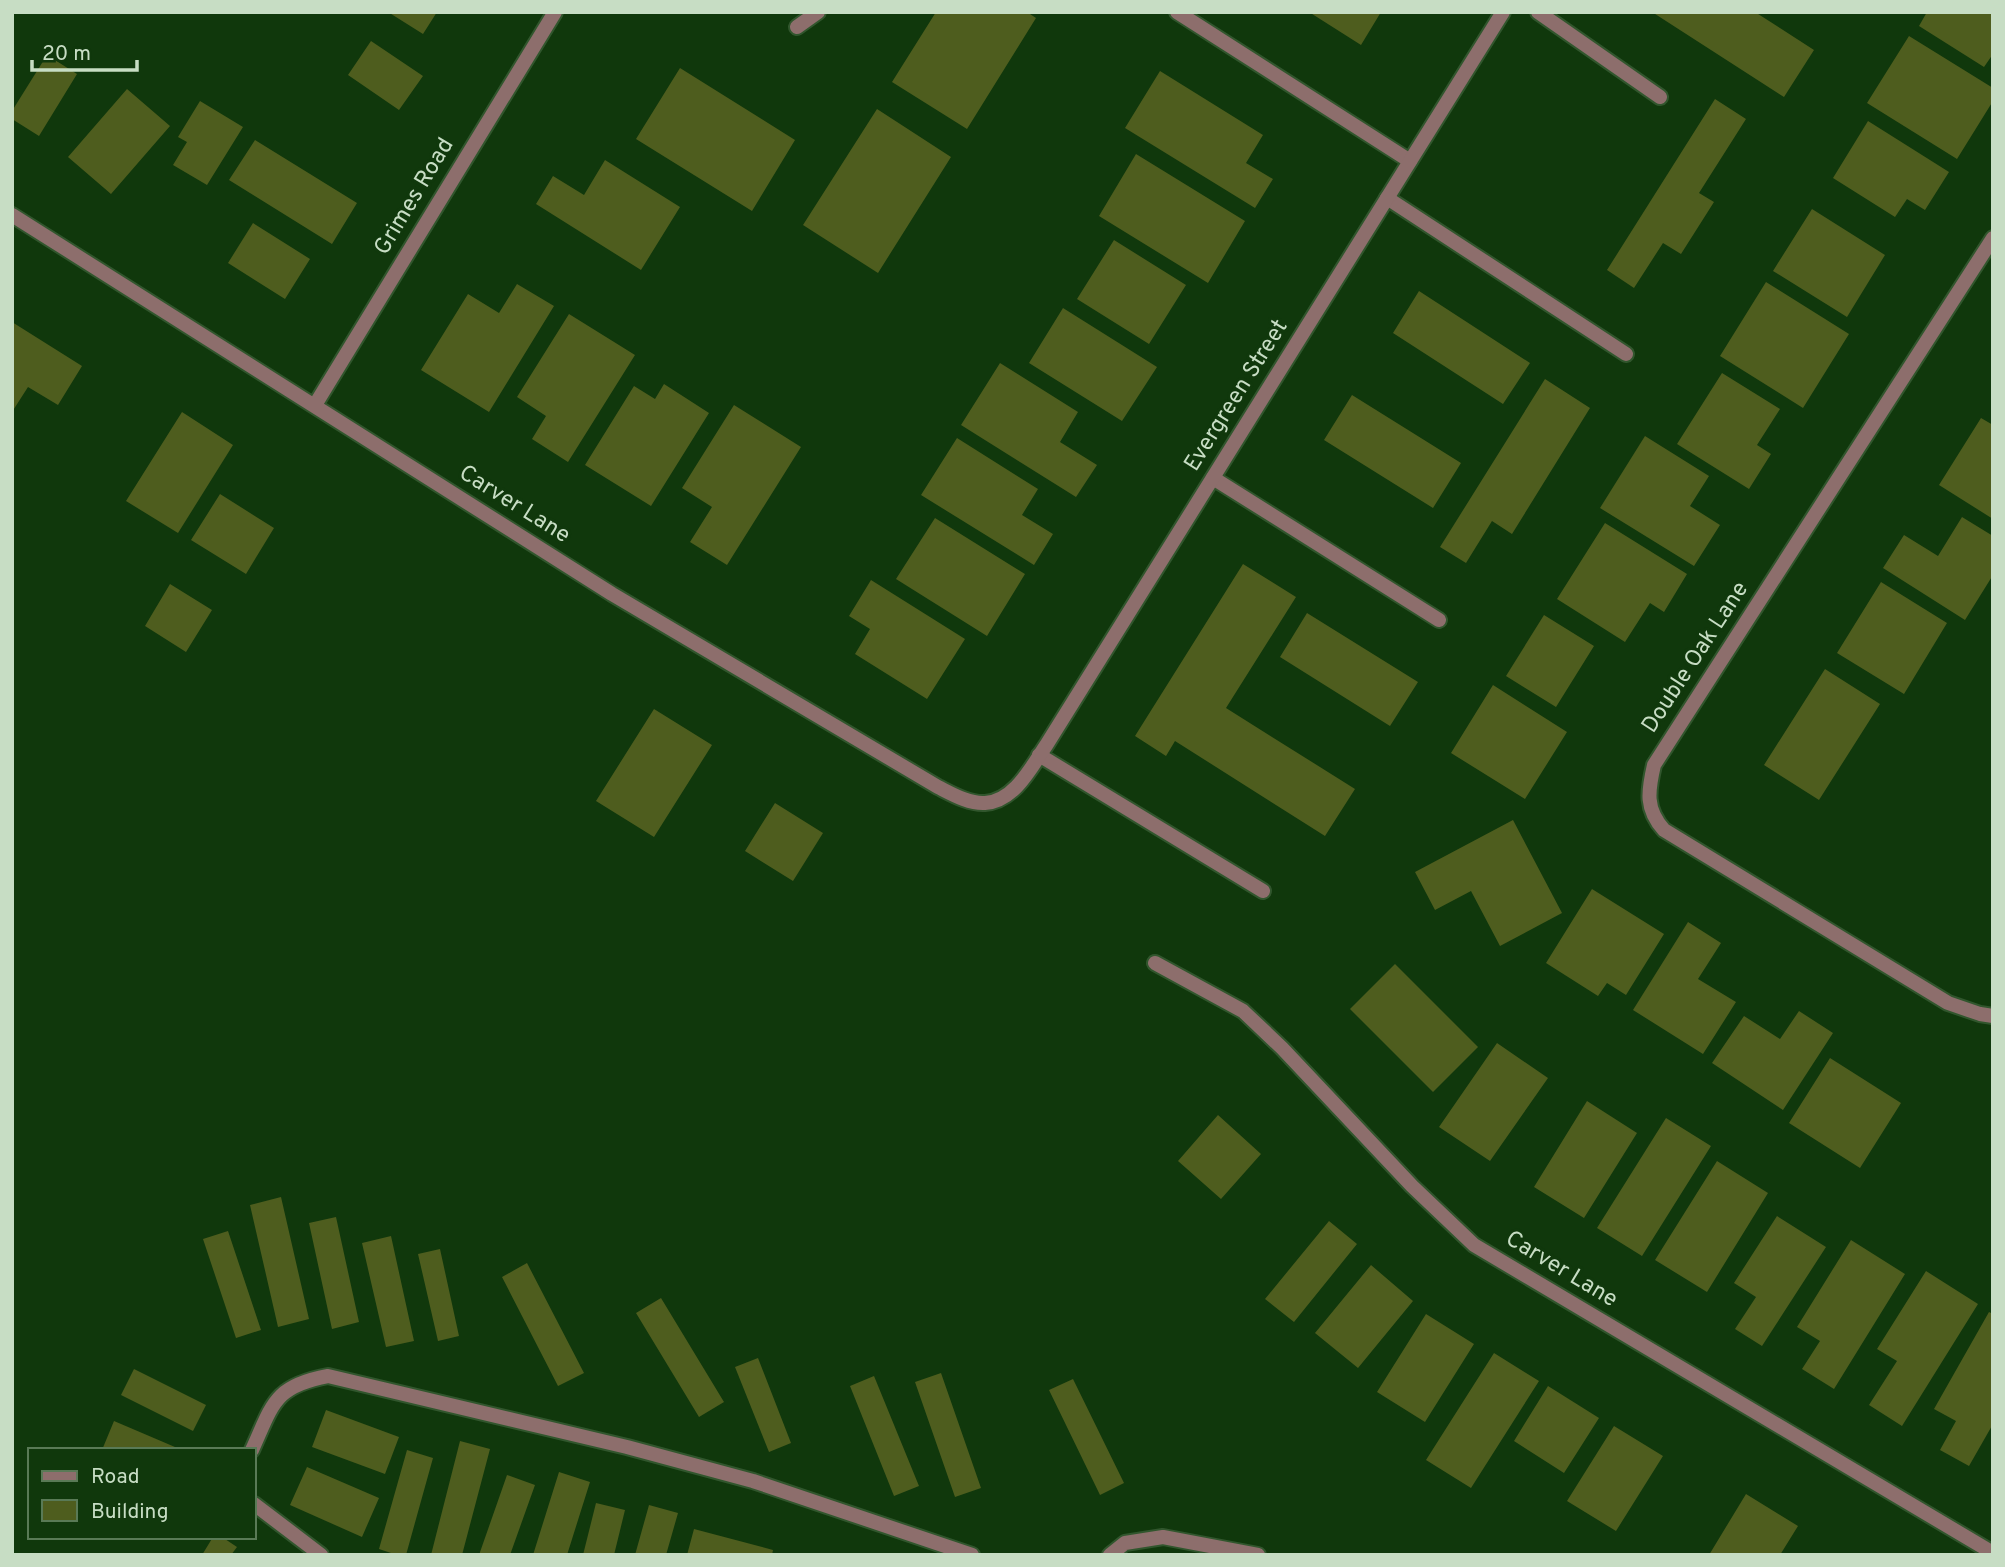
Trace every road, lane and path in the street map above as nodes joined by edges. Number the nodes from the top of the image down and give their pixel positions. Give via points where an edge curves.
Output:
1 (555, 12) edge
2 (818, 12) edge
3 (1177, 12) edge
4 (1503, 12) edge
5 (1538, 12) edge
6 (797, 27) dead end
7 (1660, 97) dead end
8 (1410, 161) junction
9 (1387, 198) junction
10 (12, 215) edge
11 (1993, 238) edge
12 (1626, 354) dead end
13 (315, 405) junction
14 (1213, 478) junction
15 (1439, 620) dead end
16 (1040, 755) junction
17 (1003, 798) joint
18 (1263, 891) dead end
19 (1155, 963) dead end
20 (1993, 1016) edge
21 (253, 1448) edge
22 (256, 1506) edge
23 (1993, 1553) edge
24 (321, 1555) edge
25 (972, 1555) edge
26 (1110, 1555) edge
27 (1258, 1555) edge

1 - 13 street, Grimes Road
2 - 6 street
3 - 8 street
4 - 8 street, Evergreen Street
5 - 7 street
8 - 9 street, Evergreen Street
9 - 12 street
9 - 14 street, Evergreen Street
10 - 13 street, Carver Lane
11 - 20 street, Double Oak Lane via 1654,765 1648,791 1655,820 1664,830 1948,1003
13 - 17 street, Carver Lane via 612,594 938,788 984,803
14 - 15 street
14 - 16 street, Evergreen Street
16 - 17 street, Evergreen Street
16 - 18 street
19 - 23 street, Carver Lane via 1243,1011 1474,1245
21 - 25 street via 274,1400 301,1381 328,1376 753,1480
22 - 24 street
26 - 27 street via 1125,1543 1163,1537

